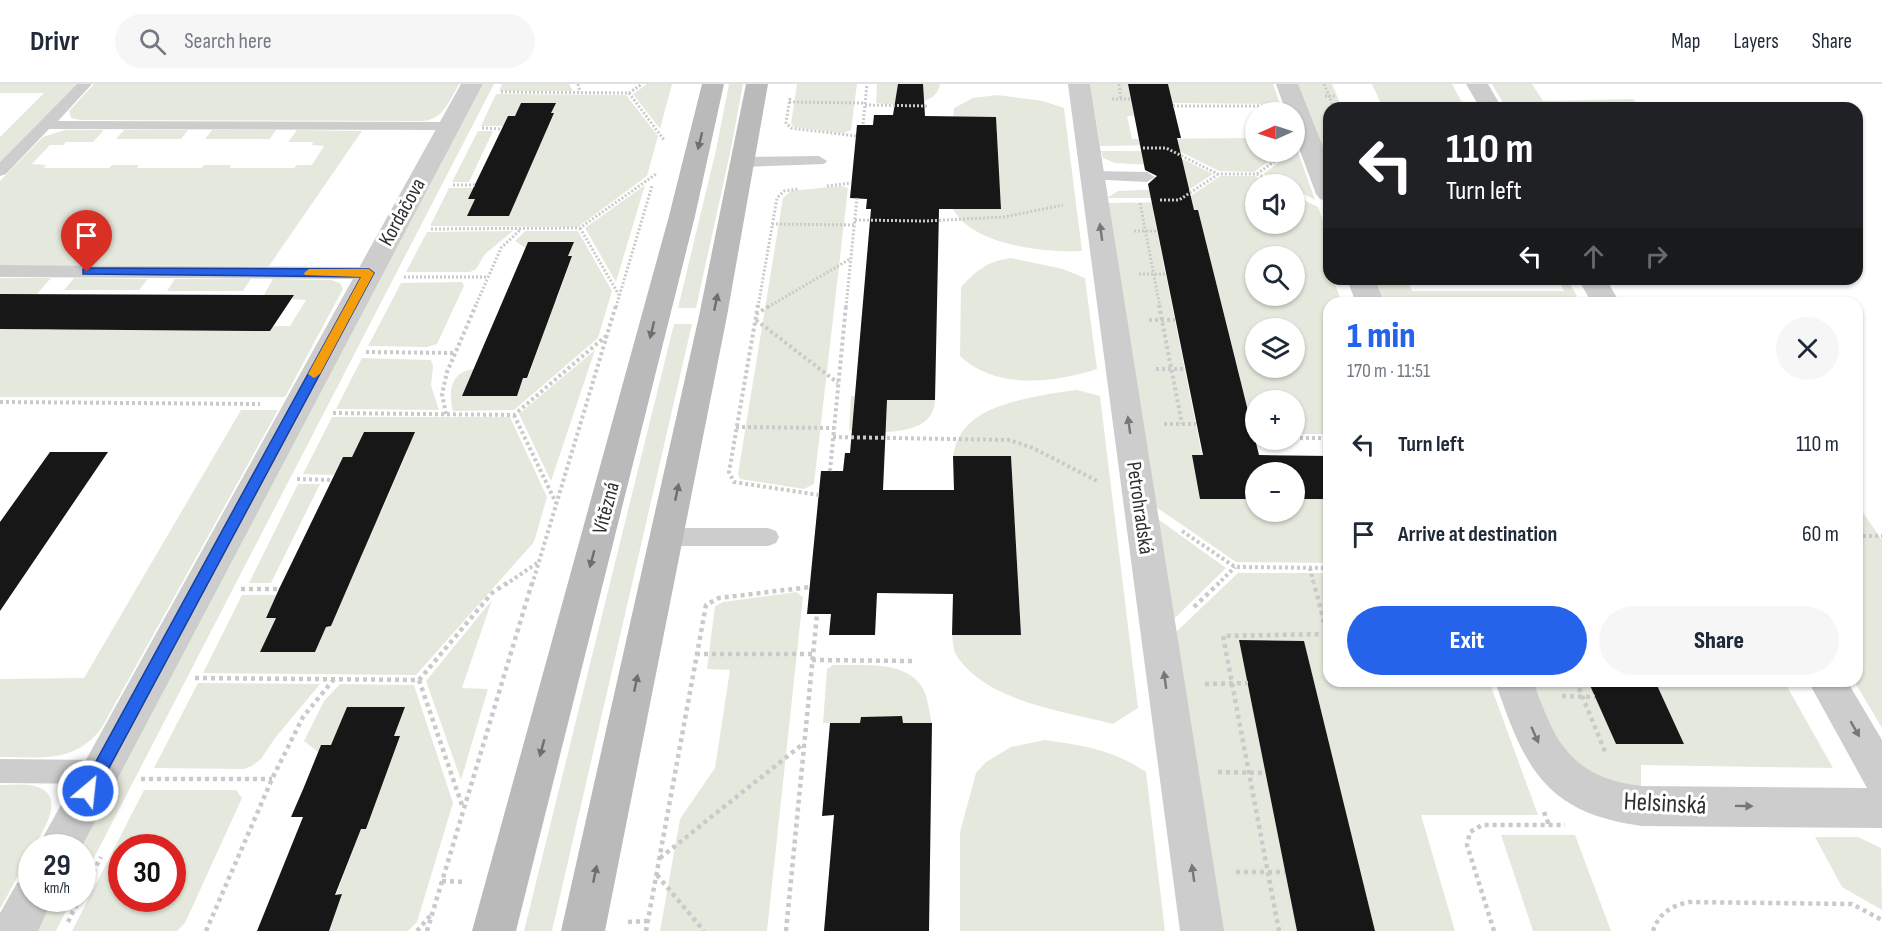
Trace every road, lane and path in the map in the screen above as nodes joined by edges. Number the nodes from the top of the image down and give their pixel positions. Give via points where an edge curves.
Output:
1 (85, 84) edge
2 (578, 84) edge
3 (642, 84) edge
4 (713, 84) edge
5 (757, 84) edge
6 (867, 84) edge
7 (1079, 84) edge
8 (1119, 84) edge
9 (1287, 84) edge
10 (1324, 84) edge
11 (1477, 84) edge
12 (483, 88) edge
13 (580, 92) junction
14 (629, 93) junction
15 (790, 93) dead end
16 (1329, 96) junction
17 (1337, 96) dead end
18 (1121, 99) dead end
19 (789, 102) junction
20 (1332, 102) edge
21 (1488, 102) edge
22 (865, 104) junction
23 (1173, 105) dead end
24 (929, 106) dead end
25 (1245, 106) edge
26 (863, 124) dead end
27 (46, 125) junction
28 (462, 127) junction
29 (502, 129) dead end
30 (667, 129) dead end
31 (856, 136) dead end
32 (664, 140) junction
33 (662, 151) dead end
34 (819, 160) dead end
35 (658, 162) dead end
36 (744, 162) junction
37 (1274, 162) edge
38 (0, 171) edge
39 (656, 174) junction
40 (1218, 174) dead end
41 (1245, 174) edge
42 (1257, 174) edge
43 (1093, 176) junction
44 (1147, 177) dead end
45 (1323, 178) edge
46 (851, 183) dead end
47 (446, 185) dead end
48 (475, 185) dead end
49 (820, 186) dead end
50 (809, 188) dead end
51 (857, 198) dead end
52 (1140, 200) dead end
53 (1069, 203) dead end
54 (855, 223) junction
55 (772, 224) junction
56 (580, 228) junction
57 (423, 229) dead end
58 (522, 229) junction
59 (851, 259) junction
60 (0, 272) edge
61 (383, 275) junction
62 (488, 277) junction
63 (619, 295) junction
64 (756, 314) junction
65 (755, 320) junction
66 (607, 335) junction
67 (360, 352) dead end
68 (455, 353) junction
69 (838, 383) junction
70 (0, 402) edge
71 (298, 404) junction
72 (329, 413) dead end
73 (446, 414) junction
74 (514, 415) junction
75 (1182, 424) dead end
76 (736, 427) junction
77 (834, 428) junction
78 (833, 437) junction
79 (1305, 438) edge
80 (1323, 438) edge
81 (830, 471) dead end
82 (295, 479) dead end
83 (332, 480) dead end
84 (1107, 486) dead end
85 (819, 495) dead end
86 (1139, 501) junction
87 (556, 503) junction
88 (1863, 536) edge
89 (1882, 536) edge
90 (667, 537) junction
91 (768, 537) dead end
92 (537, 563) junction
93 (1235, 567) junction
94 (1310, 568) junction
95 (1323, 568) edge
96 (810, 587) dead end
97 (239, 589) dead end
98 (279, 589) dead end
99 (817, 614) dead end
100 (1323, 618) edge
101 (1323, 634) edge
102 (1160, 641) junction
103 (696, 654) junction
104 (813, 654) junction
105 (812, 660) junction
106 (912, 661) dead end
107 (194, 678) dead end
108 (334, 679) junction
109 (419, 680) junction
110 (1516, 687) edge
111 (1578, 687) edge
112 (1830, 687) edge
113 (804, 743) junction
114 (0, 771) edge
115 (99, 772) junction
116 (1882, 777) edge
117 (141, 779) dead end
118 (272, 779) junction
119 (1627, 805) junction
120 (1882, 808) edge
121 (464, 809) junction
122 (66, 834) edge
123 (660, 858) junction
124 (1193, 872) junction
125 (1267, 872) junction
126 (1285, 872) dead end
127 (656, 874) junction
128 (24, 912) edge
129 (73, 912) edge
130 (432, 913) junction
131 (1882, 920) edge
132 (14, 931) edge
133 (64, 931) edge
134 (206, 931) edge
135 (417, 931) edge
136 (427, 931) edge
137 (494, 931) edge
138 (583, 931) edge
139 (646, 931) edge
140 (704, 931) edge
141 (786, 931) edge
142 (1202, 931) edge
143 (1279, 931) edge
144 (1653, 931) edge

1 - 27 lane
2 - 13 path
3 - 14 path
4 -> 137 main road, Vítězná via 680,227
5 - 36 main road
6 - 22 path
7 - 43 street, Petrohradská
8 - 18 path
9 - 45 street
10 - 16 path
11 - 21 street
12 - 13 path
12 - 28 street, Kordačova
13 - 14 path
14 - 32 path
15 - 19 path
16 - 17 path
16 - 20 path
19 - 22 path
19 - 31 path via 786,123 793,129
22 - 24 path
22 - 26 path
23 - 25 path
27 - 28 lane
27 - 38 lane
28 - 29 path
28 - 61 street, Kordačova
30 - 32 path
32 - 33 path
34 - 36 lane
35 - 39 path
90 -> 36 main road
37 - 42 path
39 - 56 path
39 - 63 path
40 - 41 path
43 - 44 lane
86 -> 43 street, Petrohradská
46 - 49 path
47 - 48 path
50 - 55 path via 778,195
51 - 54 path
52 - 75 path
53 - 54 path via 1004,217
54 - 55 path
54 - 59 path
55 - 64 path
56 - 58 path
56 - 63 path
57 - 58 path
58 - 62 path via 501,248
59 - 64 path
59 - 69 path
60 - 61 lane
61 - 62 path
61 - 71 street, Kordačova
62 - 68 path
63 - 66 path
64 - 65 path
65 - 69 path
65 - 76 path
66 - 74 path
66 - 87 path
67 - 68 path
68 - 73 path via 442,394
69 - 77 path
70 - 71 path
71 - 115 street, Kordačova
72 - 73 path
73 - 74 path
74 - 87 path
76 - 77 path
76 - 85 path via 731,479
77 - 78 path
78 - 81 path
78 - 84 path via 1009,440
79 - 80 path
82 - 83 path
86 - 93 path
86 - 102 street, Petrohradská
87 - 92 path
88 - 89 path
90 - 91 lane
138 -> 90 main road
92 - 109 path via 492,593
92 - 121 path
93 - 94 path
93 - 102 path
94 - 95 path
94 - 100 path
96 - 103 path via 710,602 704,610
97 - 98 path
99 - 104 path
101 - 125 path via 1223,636
124 -> 102 street, Petrohradská
103 - 104 path
103 - 123 path
104 - 105 path
105 - 106 path
105 - 113 path
107 - 108 path
108 - 109 path
108 - 118 path via 303,717
109 - 121 path
110 -> 119 street, Helsinská via 1535,737 1550,762 1590,793
111 - 119 path
112 -> 116 street
113 - 123 path
113 - 141 path
114 - 115 lane
115 - 122 street, Kordačova
117 - 118 path
118 - 134 path
119 -> 120 street, Helsinská
121 - 130 path
123 - 127 path
124 - 125 path
142 -> 124 street, Petrohradská
125 - 126 path
125 - 143 path
127 - 139 path
127 - 140 path
128 - 132 street
129 - 133 path
130 - 135 path
130 - 136 path
131 - 144 path via 1852,904 1689,902 1666,909

